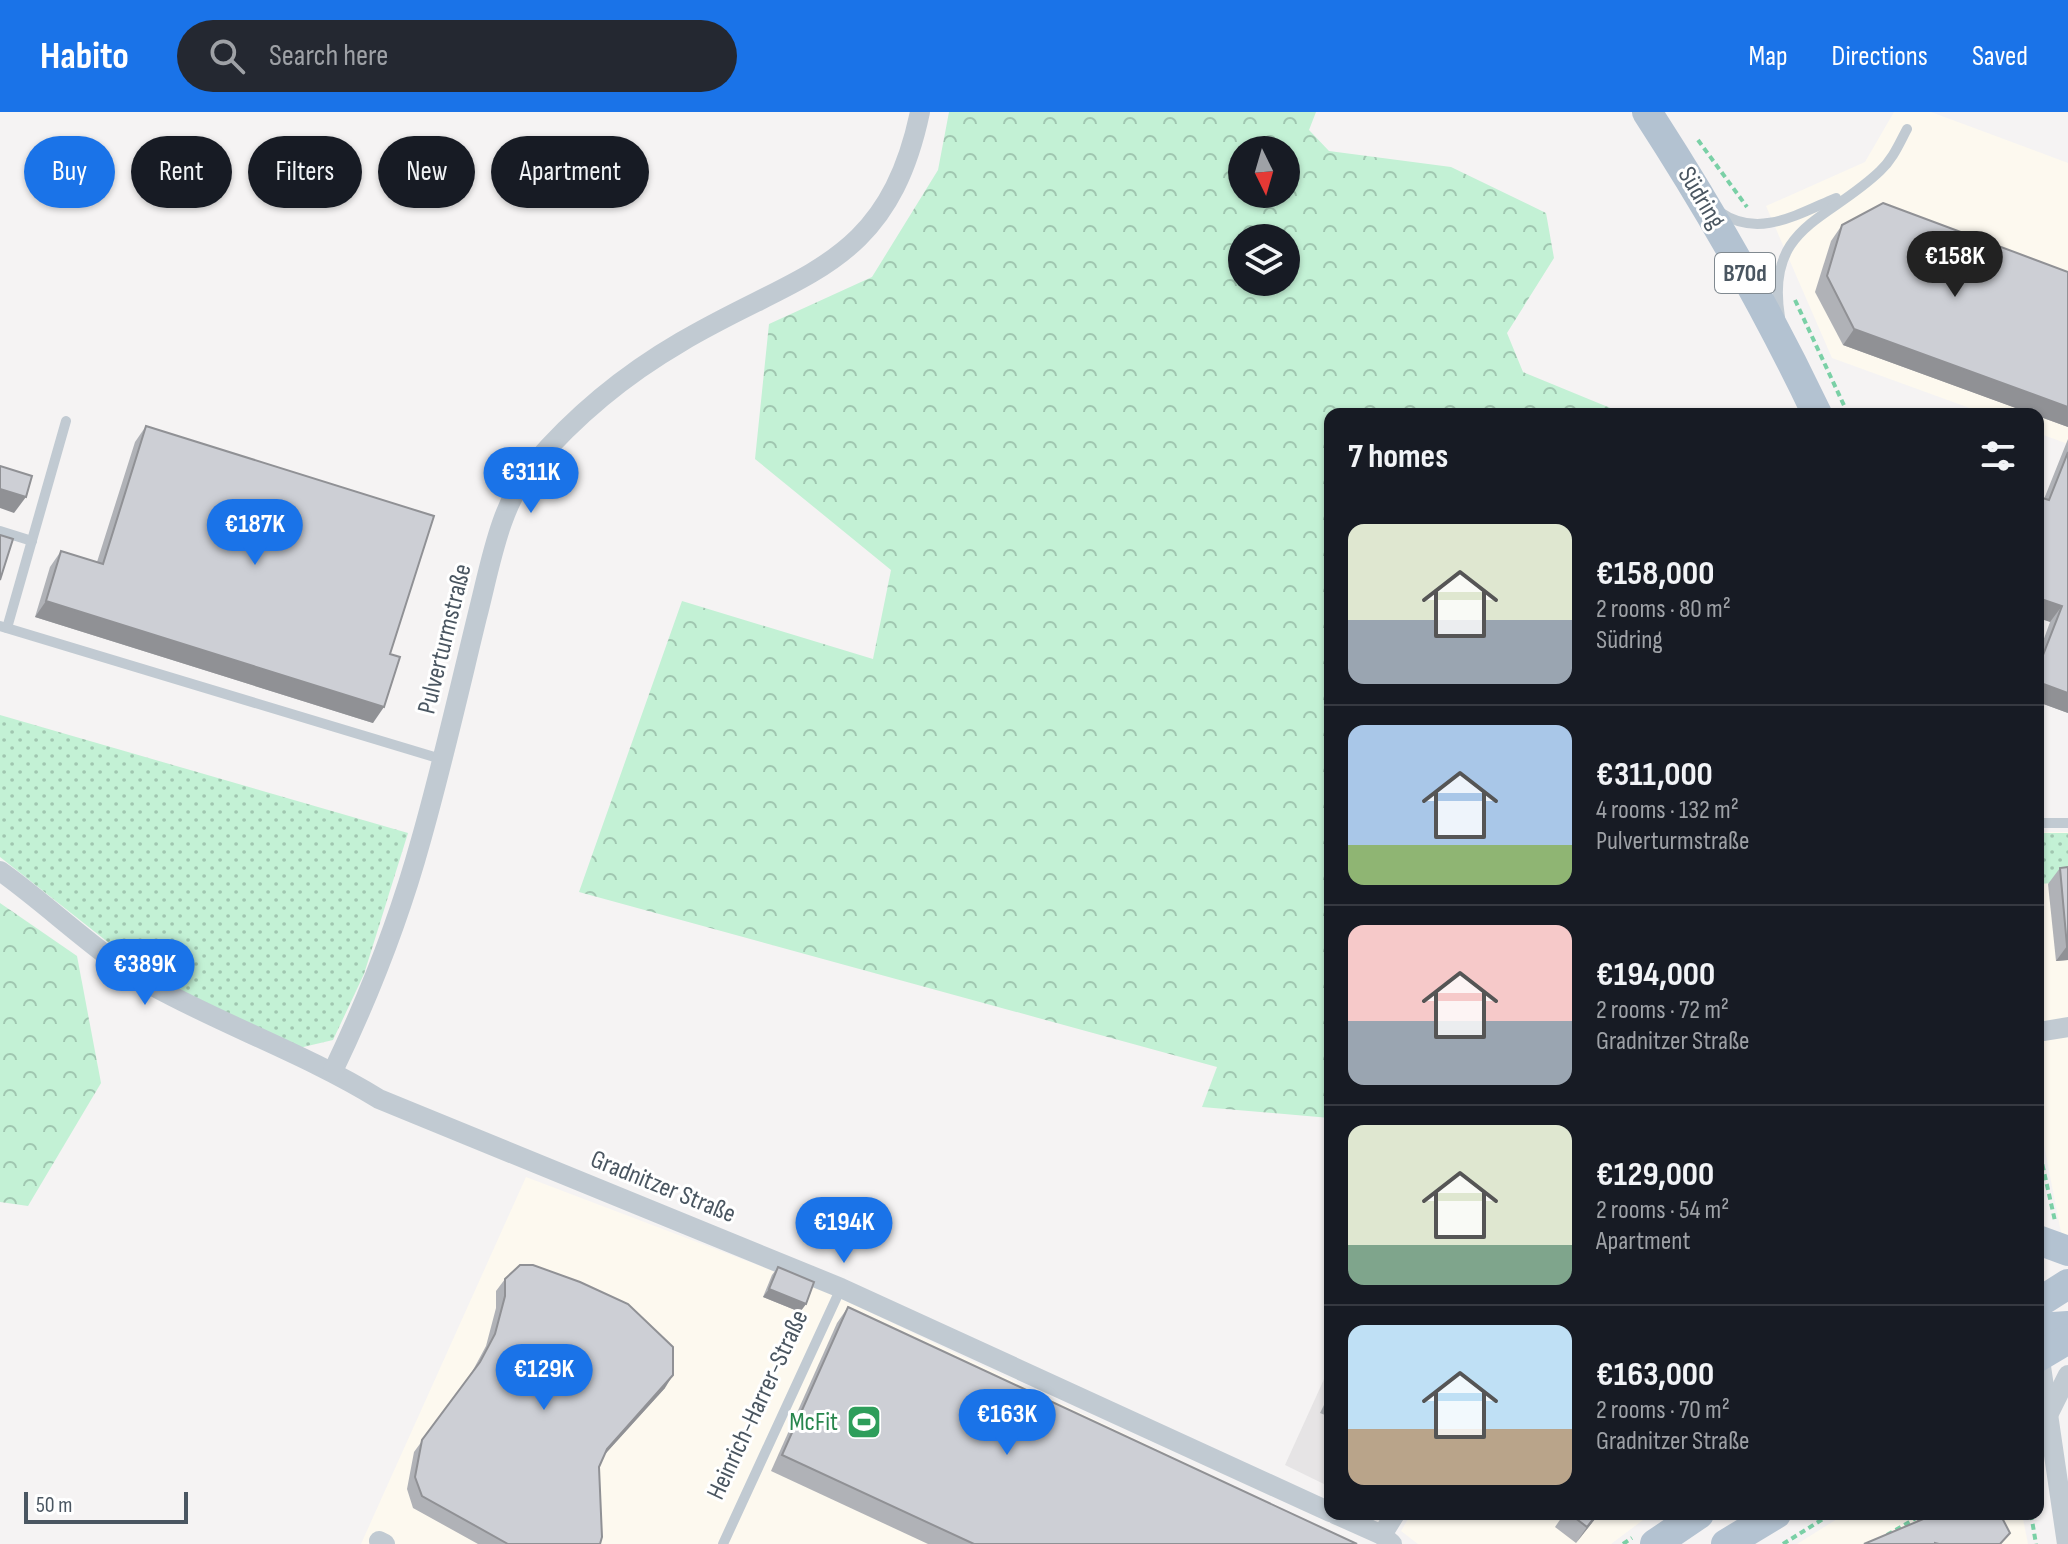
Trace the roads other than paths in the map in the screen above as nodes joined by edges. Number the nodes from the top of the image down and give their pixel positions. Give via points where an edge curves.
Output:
1 (920, 112) edge
2 (1647, 112) edge
3 (1907, 129) dead end
4 (1849, 193) junction
5 (1705, 202) junction
6 (1785, 345) junction
7 (1814, 408) edge
8 (66, 421) dead end
9 (0, 531) edge
10 (32, 541) junction
11 (4, 627) edge
12 (441, 759) junction
13 (2044, 823) edge
14 (2068, 823) edge
15 (0, 871) edge
16 (2068, 1027) edge
17 (2044, 1031) edge
18 (333, 1071) junction
19 (2068, 1284) edge
20 (841, 1288) junction
21 (2044, 1299) edge
22 (2068, 1326) edge
23 (2044, 1328) edge
24 (2068, 1339) edge
25 (2044, 1353) edge
26 (2068, 1375) edge
27 (2044, 1419) edge
28 (1324, 1509) edge
29 (1346, 1520) edge
30 (1393, 1520) edge
31 (1690, 1520) edge
32 (1766, 1520) edge
33 (1387, 1540) edge
34 (723, 1544) edge
35 (1655, 1544) edge
36 (1726, 1544) edge
37 (2067, 1544) edge

1 - 12 street, Pulverturmstraße via 911,155 880,217 838,259 679,342 593,404 531,467 501,526
2 - 5 main road, Südring / B70d
3 - 4 lane via 1879,172
4 - 5 lane via 1757,226 1733,221
4 - 6 lane via 1800,232 1779,267 1777,299
5 - 6 main road, Südring / B70d
6 - 7 main road, Südring / B70d
8 - 10 lane
9 - 10 lane
10 - 11 lane
11 - 12 lane
12 - 18 street, Pulverturmstraße via 421,841 372,990
13 - 14 lane
15 - 18 street, Gradnitzer Straße via 147,983
16 - 17 street
18 - 20 street, Gradnitzer Straße via 379,1099
19 - 21 main road
20 - 28 street, Gradnitzer Straße
20 - 34 lane, Heinrich-Harrer-Straße
22 - 23 main road
24 - 25 main road
26 - 27 street
27 - 37 street
29 - 33 street, Gradnitzer Straße
30 - 33 street
31 - 35 main road
32 - 36 main road

